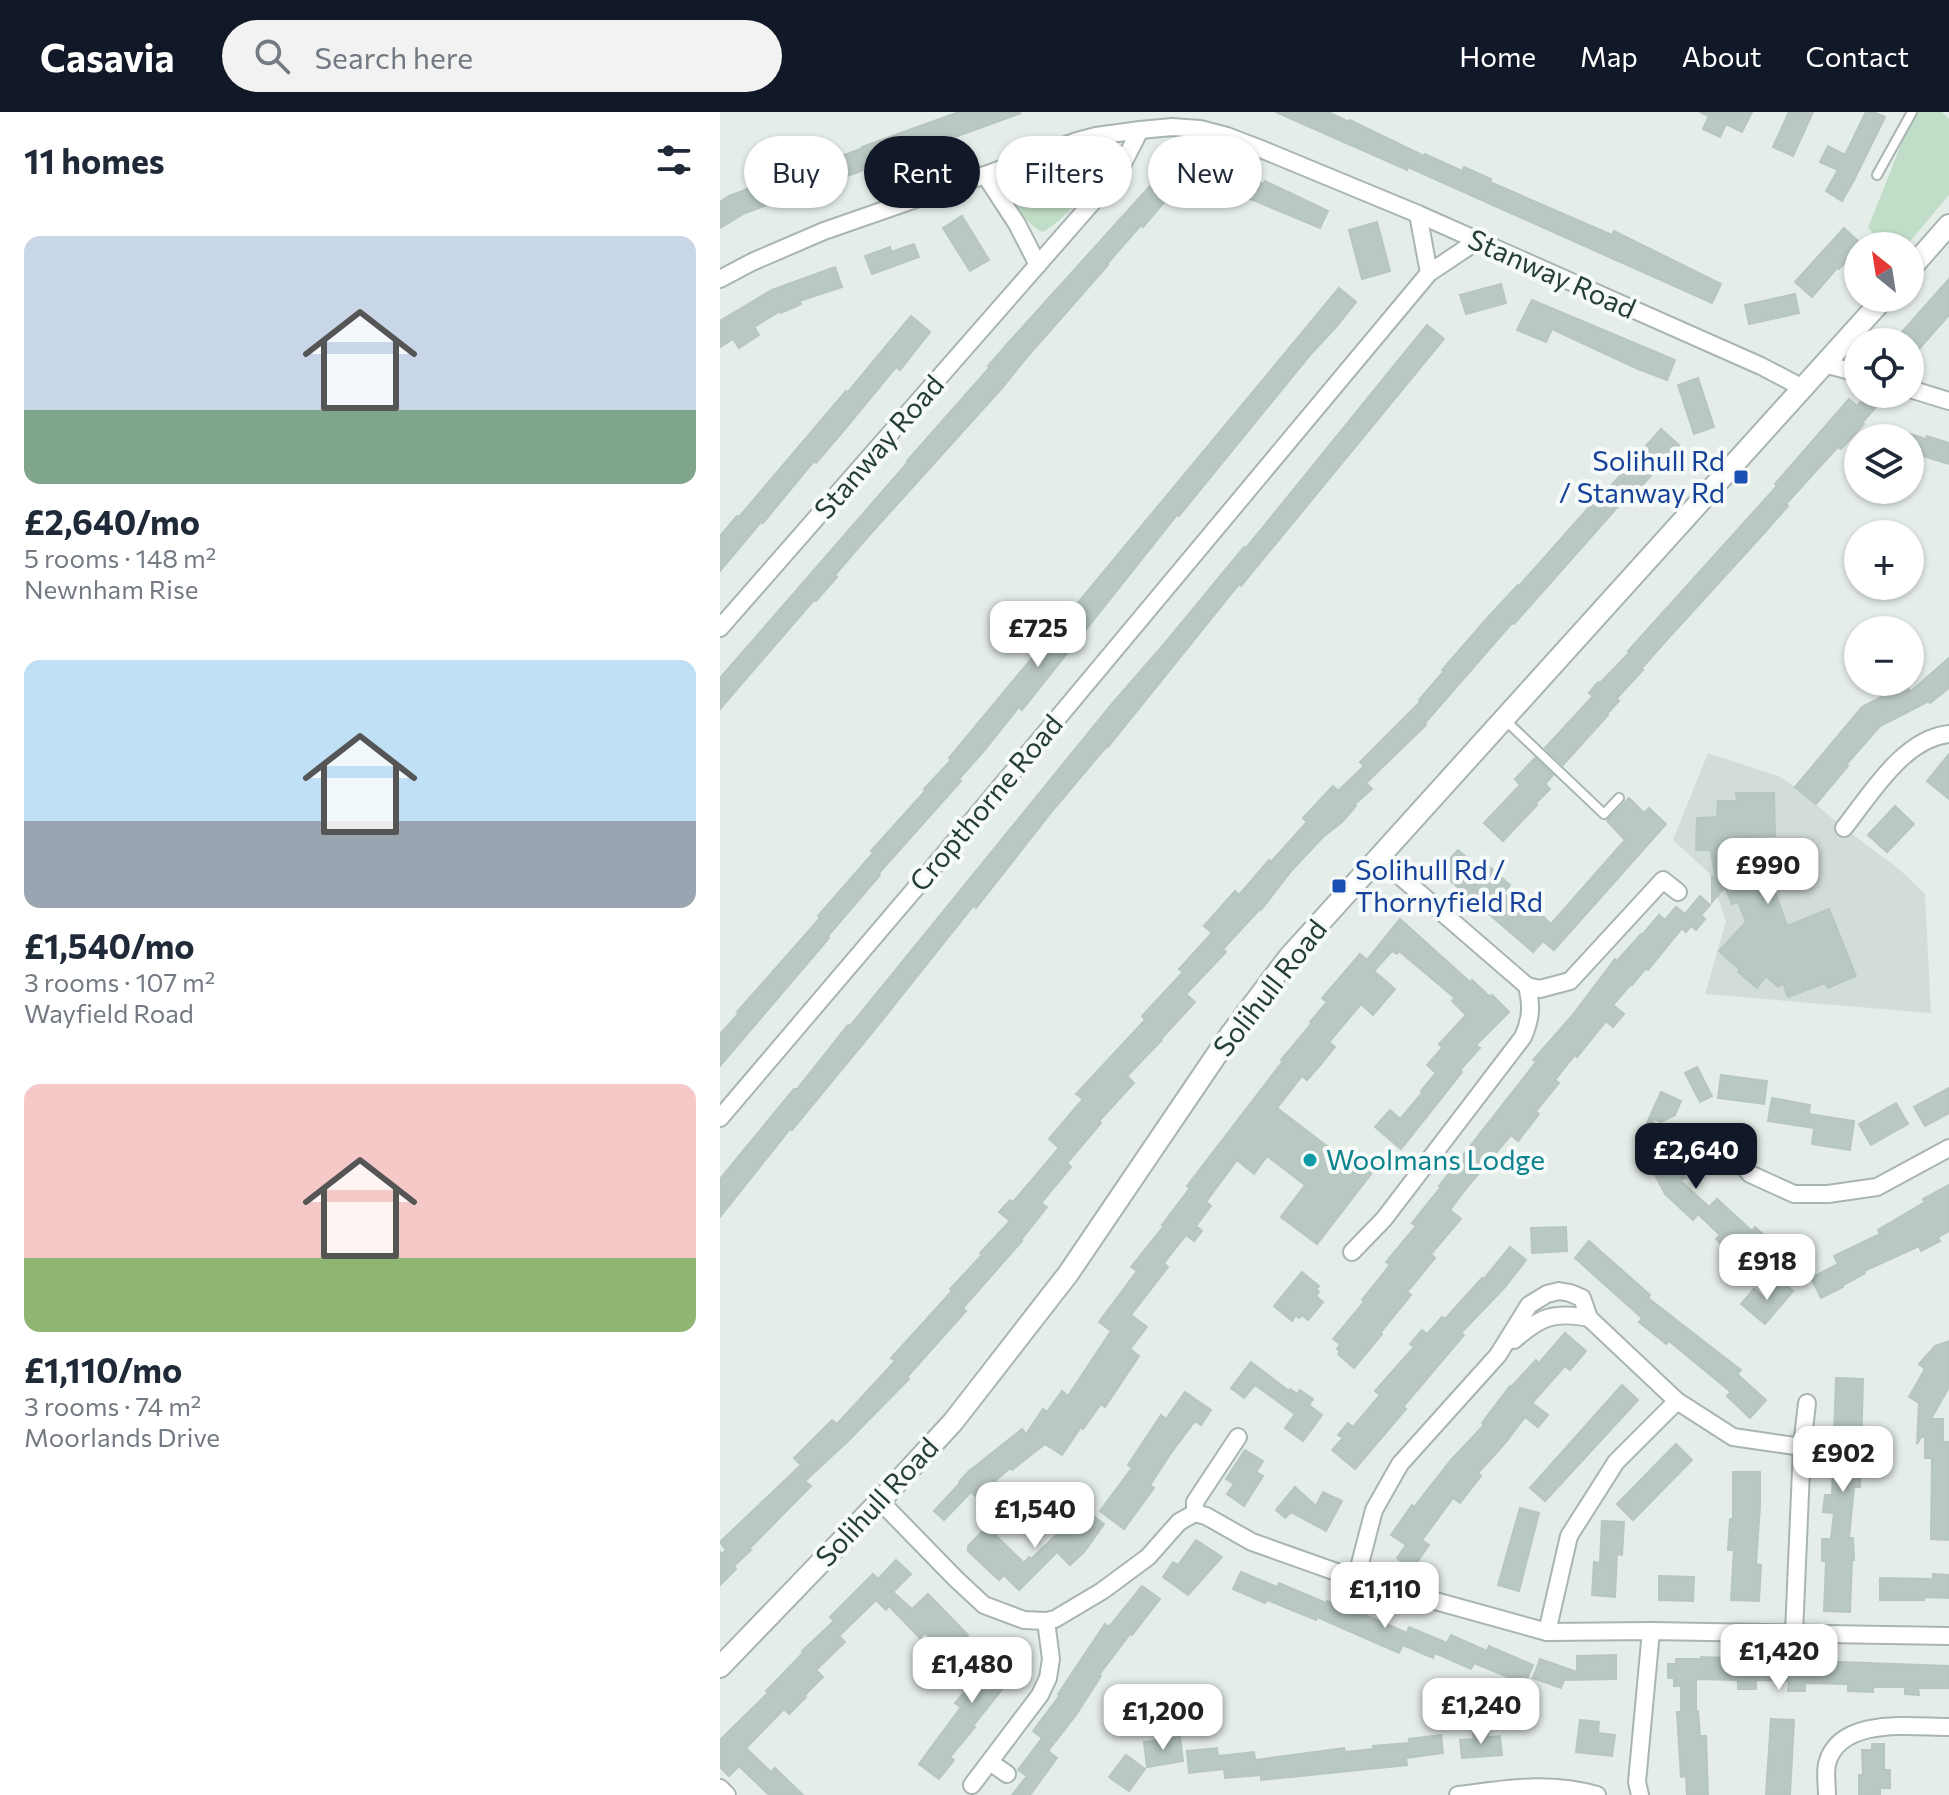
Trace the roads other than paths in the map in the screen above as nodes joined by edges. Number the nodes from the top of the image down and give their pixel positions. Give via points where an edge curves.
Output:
1 (1912, 112) edge
2 (1140, 130) junction
3 (985, 175) junction
4 (1877, 175) dead end
5 (1418, 214) junction
6 (1949, 225) edge
7 (1477, 241) junction
8 (1924, 253) edge
9 (1038, 265) junction
10 (1429, 273) junction
11 (720, 279) edge
12 (1871, 312) edge
13 (1824, 364) junction
14 (1844, 369) edge
15 (1803, 388) junction
16 (1924, 393) edge
17 (1949, 401) edge
18 (720, 628) edge
19 (1504, 719) junction
20 (1949, 734) edge
21 (1619, 798) dead end
22 (1844, 828) dead end
23 (1379, 858) junction
24 (1678, 892) dead end
25 (1527, 986) junction
26 (720, 1118) edge
27 (1727, 1146) dead end
28 (1949, 1148) edge
29 (1352, 1252) dead end
30 (1589, 1318) junction
31 (1498, 1355) junction
32 (1677, 1401) junction
33 (1807, 1403) dead end
34 (1238, 1437) dead end
35 (1802, 1447) junction
36 (880, 1501) junction
37 (1195, 1513) junction
38 (1356, 1579) junction
39 (1046, 1621) junction
40 (1651, 1631) junction
41 (1547, 1632) junction
42 (1794, 1633) junction
43 (1949, 1636) edge
44 (720, 1667) edge
45 (1949, 1727) edge
46 (990, 1762) junction
47 (1007, 1774) dead end
48 (972, 1785) dead end
49 (720, 1788) edge
50 (727, 1795) edge
51 (1458, 1795) edge
52 (1597, 1795) edge
53 (1640, 1795) edge
54 (1827, 1795) edge

1 - 4 lane
2 - 3 street via 1077,141
2 - 5 street, Stanway Road via 1172,127 1227,136
2 - 9 street, Stanway Road via 1118,173
3 - 9 street
3 - 11 street via 824,231
5 - 7 street, Stanway Road
5 - 10 street
6 - 8 street
7 - 10 street, Cropthorne Road
7 - 15 street, Stanway Road
9 - 18 street, Stanway Road
10 - 26 street, Cropthorne Road
12 - 13 street, Solihull Road
13 - 14 street
13 - 15 street, Solihull Road
15 - 19 street, Solihull Road
16 - 17 street
19 - 21 lane via 1604,814
19 - 23 street, Solihull Road
20 - 22 street via 1903,756
23 - 25 street
23 - 36 street, Solihull Road via 1289,957 1230,1035 1010,1351
24 - 25 street via 1663,880 1570,981 1540,989
25 - 29 street via 1532,1011 1523,1037 1384,1219
27 - 28 street via 1750,1174 1794,1194 1877,1187
30 - 31 street via 1564,1314 1542,1319
30 - 31 street via 1582,1298 1559,1291 1547,1294 1529,1305
30 - 32 street
31 - 38 street via 1400,1464 1374,1510
32 - 35 street via 1733,1437
32 - 41 street via 1616,1462 1569,1536
33 - 35 street
34 - 37 street via 1195,1502
35 - 42 street
36 - 39 street via 984,1605 1024,1620
36 - 44 street, Solihull Road
37 - 38 street via 1252,1542
37 - 39 street via 1102,1591
38 - 41 street
39 - 46 street via 1048,1678
40 - 41 street
40 - 42 street
40 - 53 street
42 - 43 street
45 - 54 street via 1872,1728 1848,1735 1830,1756
46 - 47 street
46 - 48 street
49 - 50 street
51 - 52 street via 1550,1786

